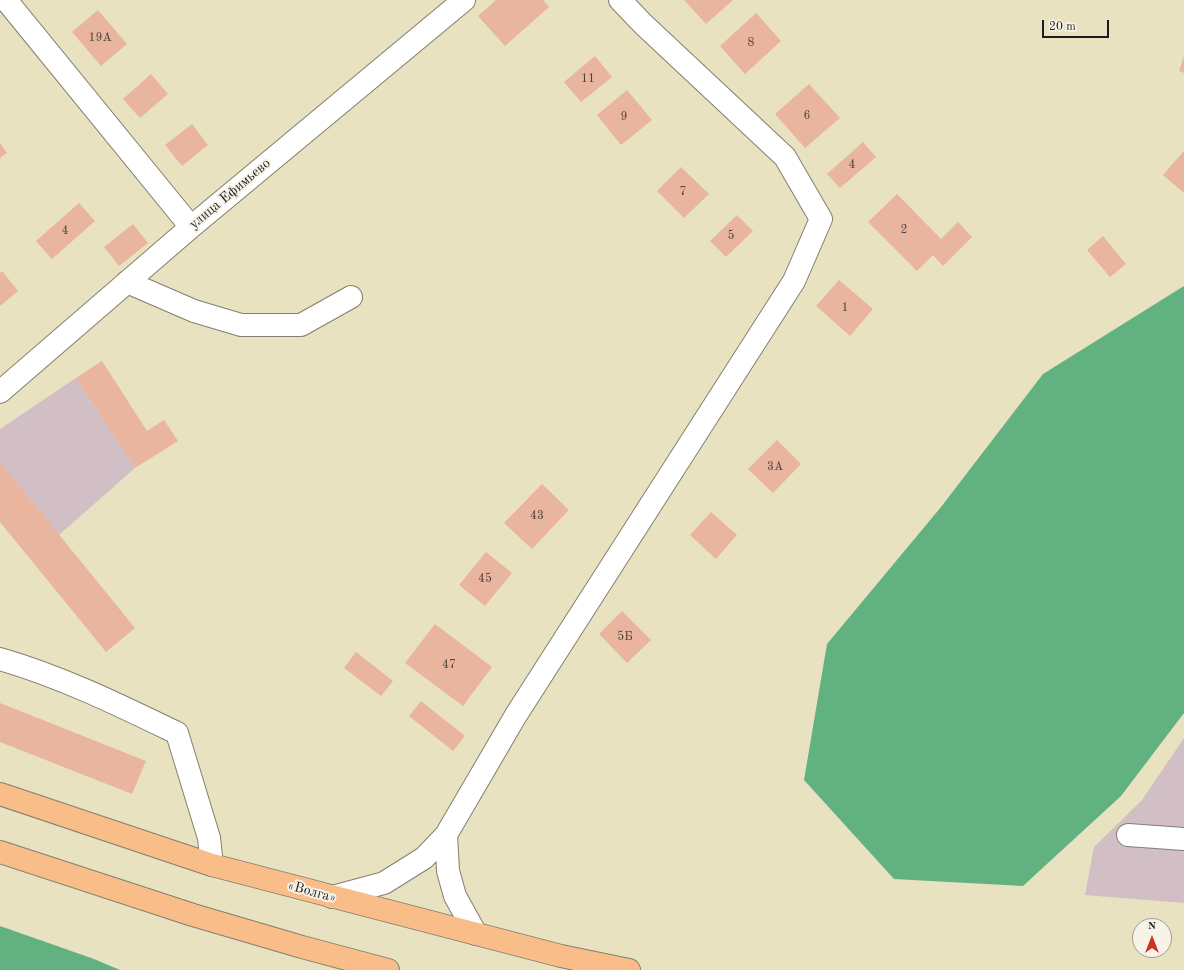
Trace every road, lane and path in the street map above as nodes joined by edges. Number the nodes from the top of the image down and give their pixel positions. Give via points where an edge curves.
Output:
1 (6, 0) edge
2 (464, 0) edge
3 (620, 0) edge
4 (191, 227) junction
5 (127, 282) junction
6 (351, 297) dead end
7 (0, 392) edge
8 (0, 659) edge
9 (0, 794) edge
10 (446, 835) junction
11 (1128, 835) dead end
12 (1184, 839) edge
13 (0, 852) edge
14 (212, 865) junction
15 (332, 897) junction
16 (476, 934) junction
17 (388, 970) edge
18 (629, 970) edge

1 - 4 street
2 - 4 street, улица Ефимьево
3 - 10 street via 785,157 821,219 794,281 520,708
4 - 5 street, улица Ефимьево
5 - 6 street via 194,311 241,325 301,325
5 - 7 street, улица Ефимьево
8 - 14 street via 26,666 94,693 177,733 210,838
9 - 14 highway, «Волга»
10 - 15 street via 424,858 384,883
10 - 16 street via 448,871 455,896
11 - 12 street
13 - 17 highway via 192,915
14 - 15 highway, «Волга»
15 - 16 highway, «Волга»
16 - 18 highway, «Волга»

